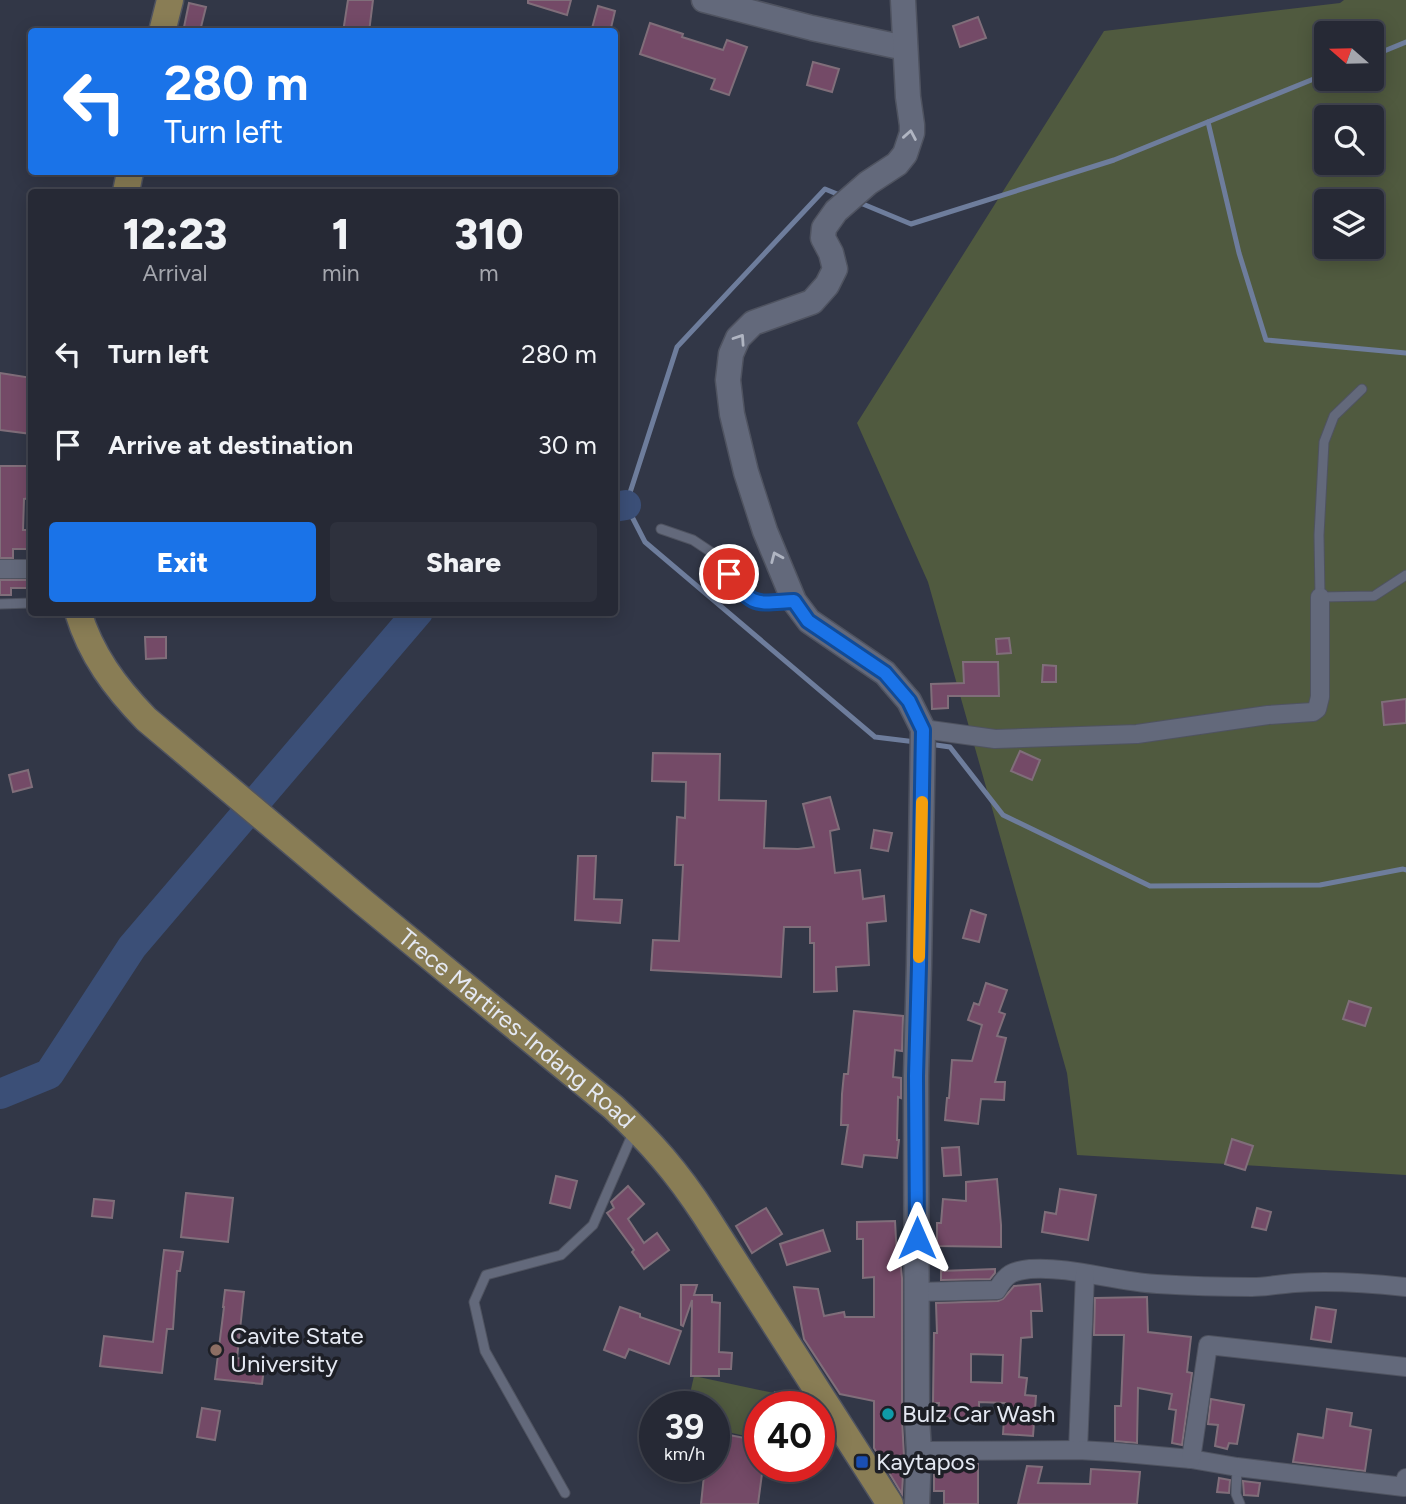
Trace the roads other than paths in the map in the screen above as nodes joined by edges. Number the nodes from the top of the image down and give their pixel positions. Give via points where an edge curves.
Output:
1 (170, 0) edge
2 (704, 0) edge
3 (903, 0) edge
4 (163, 28) edge
5 (905, 48) junction
6 (1362, 389) dead end
7 (661, 529) dead end
8 (0, 569) edge
9 (28, 569) edge
10 (1406, 575) edge
11 (1320, 597) junction
12 (794, 601) junction
13 (28, 603) edge
14 (0, 604) edge
15 (80, 616) edge
16 (923, 733) junction
17 (635, 1128) junction
18 (1085, 1274) junction
19 (1406, 1287) edge
20 (917, 1292) junction
21 (1406, 1367) edge
22 (1078, 1450) junction
23 (919, 1451) junction
24 (1191, 1459) junction
25 (1237, 1467) junction
26 (1406, 1478) edge
27 (565, 1493) dead end
28 (890, 1504) edge
29 (917, 1504) edge
30 (1240, 1504) edge

1 - 4 main road
2 - 5 street
3 - 5 street
12 -> 5 street via 746,472 732,414 731,354 737,338 753,323 812,302 827,285 835,269 823,238 824,228 836,211 905,154 912,125
6 - 11 lane via 1334,416 1324,442
7 - 12 lane via 694,540 714,554 756,603
8 - 9 street
10 - 11 lane via 1374,596
11 - 16 street via 1321,698 1313,712 1137,734 995,739
12 - 16 street via 808,621 885,673 909,701
13 - 14 lane
15 - 17 main road, Trece Martires-Indang Road via 94,653 146,719
16 - 20 street
17 - 27 lane via 593,1225 561,1255 486,1275 474,1302 485,1351
17 - 28 main road, Trece Martires-Indang Road via 692,1195
18 - 19 street via 1155,1284 1255,1287 1337,1282
18 - 20 street via 1029,1269 1011,1272 996,1290
18 - 22 street
20 - 23 street
21 - 24 street via 1208,1345
22 - 23 street
22 - 24 street
23 - 29 street
24 - 25 street
25 - 26 street via 1404,1487
25 - 30 lane

